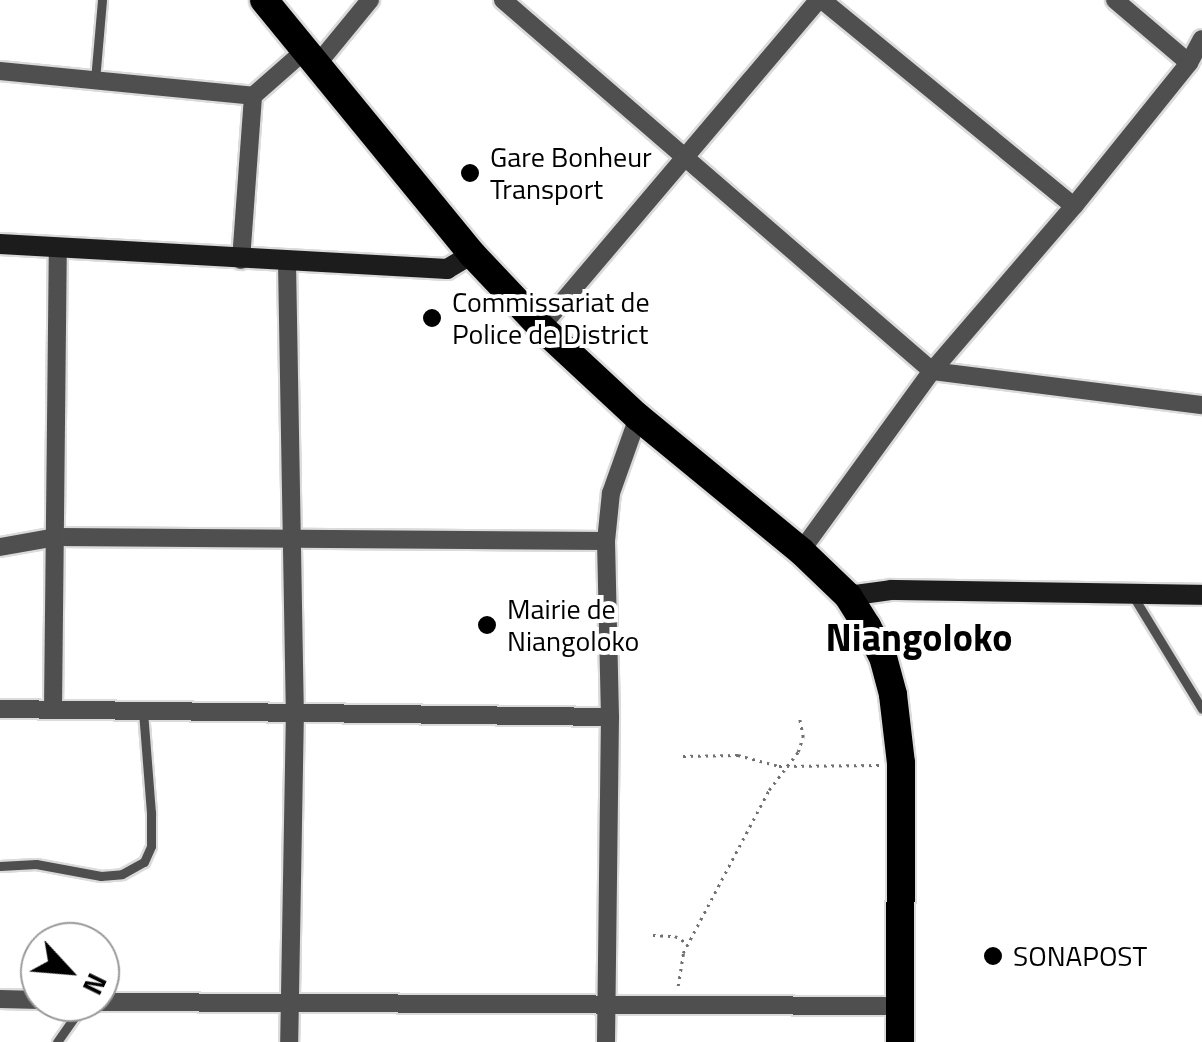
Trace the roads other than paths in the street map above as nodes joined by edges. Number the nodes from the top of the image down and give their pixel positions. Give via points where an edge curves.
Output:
1 (102, 0) edge
2 (264, 0) edge
3 (370, 0) edge
4 (503, 0) edge
5 (820, 0) edge
6 (1115, 0) edge
7 (1202, 39) edge
8 (309, 59) junction
9 (1196, 60) edge
10 (0, 71) edge
11 (95, 80) junction
12 (253, 96) junction
13 (689, 156) junction
14 (1074, 206) junction
15 (0, 244) edge
16 (58, 249) junction
17 (472, 254) junction
18 (241, 260) junction
19 (287, 262) junction
20 (541, 327) junction
21 (932, 371) junction
22 (1202, 405) edge
23 (638, 416) junction
24 (57, 536) junction
25 (291, 540) junction
26 (606, 541) junction
27 (0, 547) edge
28 (800, 551) junction
29 (1130, 592) junction
30 (1202, 595) edge
31 (848, 596) junction
32 (53, 708) junction
33 (0, 709) edge
34 (143, 709) junction
35 (1202, 709) edge
36 (294, 710) junction
37 (610, 716) junction
38 (0, 866) edge
39 (290, 1001) junction
40 (120, 1002) edge
41 (606, 1003) junction
42 (901, 1006) junction
43 (289, 1042) edge
44 (606, 1042) edge
45 (900, 1042) edge

1 - 11 lane
2 - 8 highway
3 - 8 street
4 - 13 street
5 - 13 street
5 - 14 street
6 - 9 street
7 - 9 street
8 - 12 street
8 - 17 highway
9 - 14 street
10 - 11 street
11 - 12 street
12 - 18 street
13 - 20 street
13 - 21 street
14 - 21 street
15 - 16 main road
16 - 18 main road
16 - 24 street
17 - 19 main road via 447,269
17 - 20 highway
18 - 19 main road
19 - 25 street
20 - 23 highway
21 - 22 street
21 - 28 street
23 - 26 street via 611,493
23 - 28 highway
24 - 25 street
24 - 27 street
24 - 32 street
25 - 26 street
25 - 36 street
26 - 37 street
28 - 31 highway
29 - 30 main road
29 - 31 main road via 890,590
29 - 35 lane
31 - 42 highway via 883,657 901,763
32 - 33 street
32 - 34 street
34 - 36 street
34 - 38 lane via 151,814 144,862 102,876 36,864
36 - 37 street
36 - 39 street
37 - 41 street
39 - 40 street
39 - 41 street
39 - 43 street
41 - 42 street
41 - 44 street
42 - 45 highway

